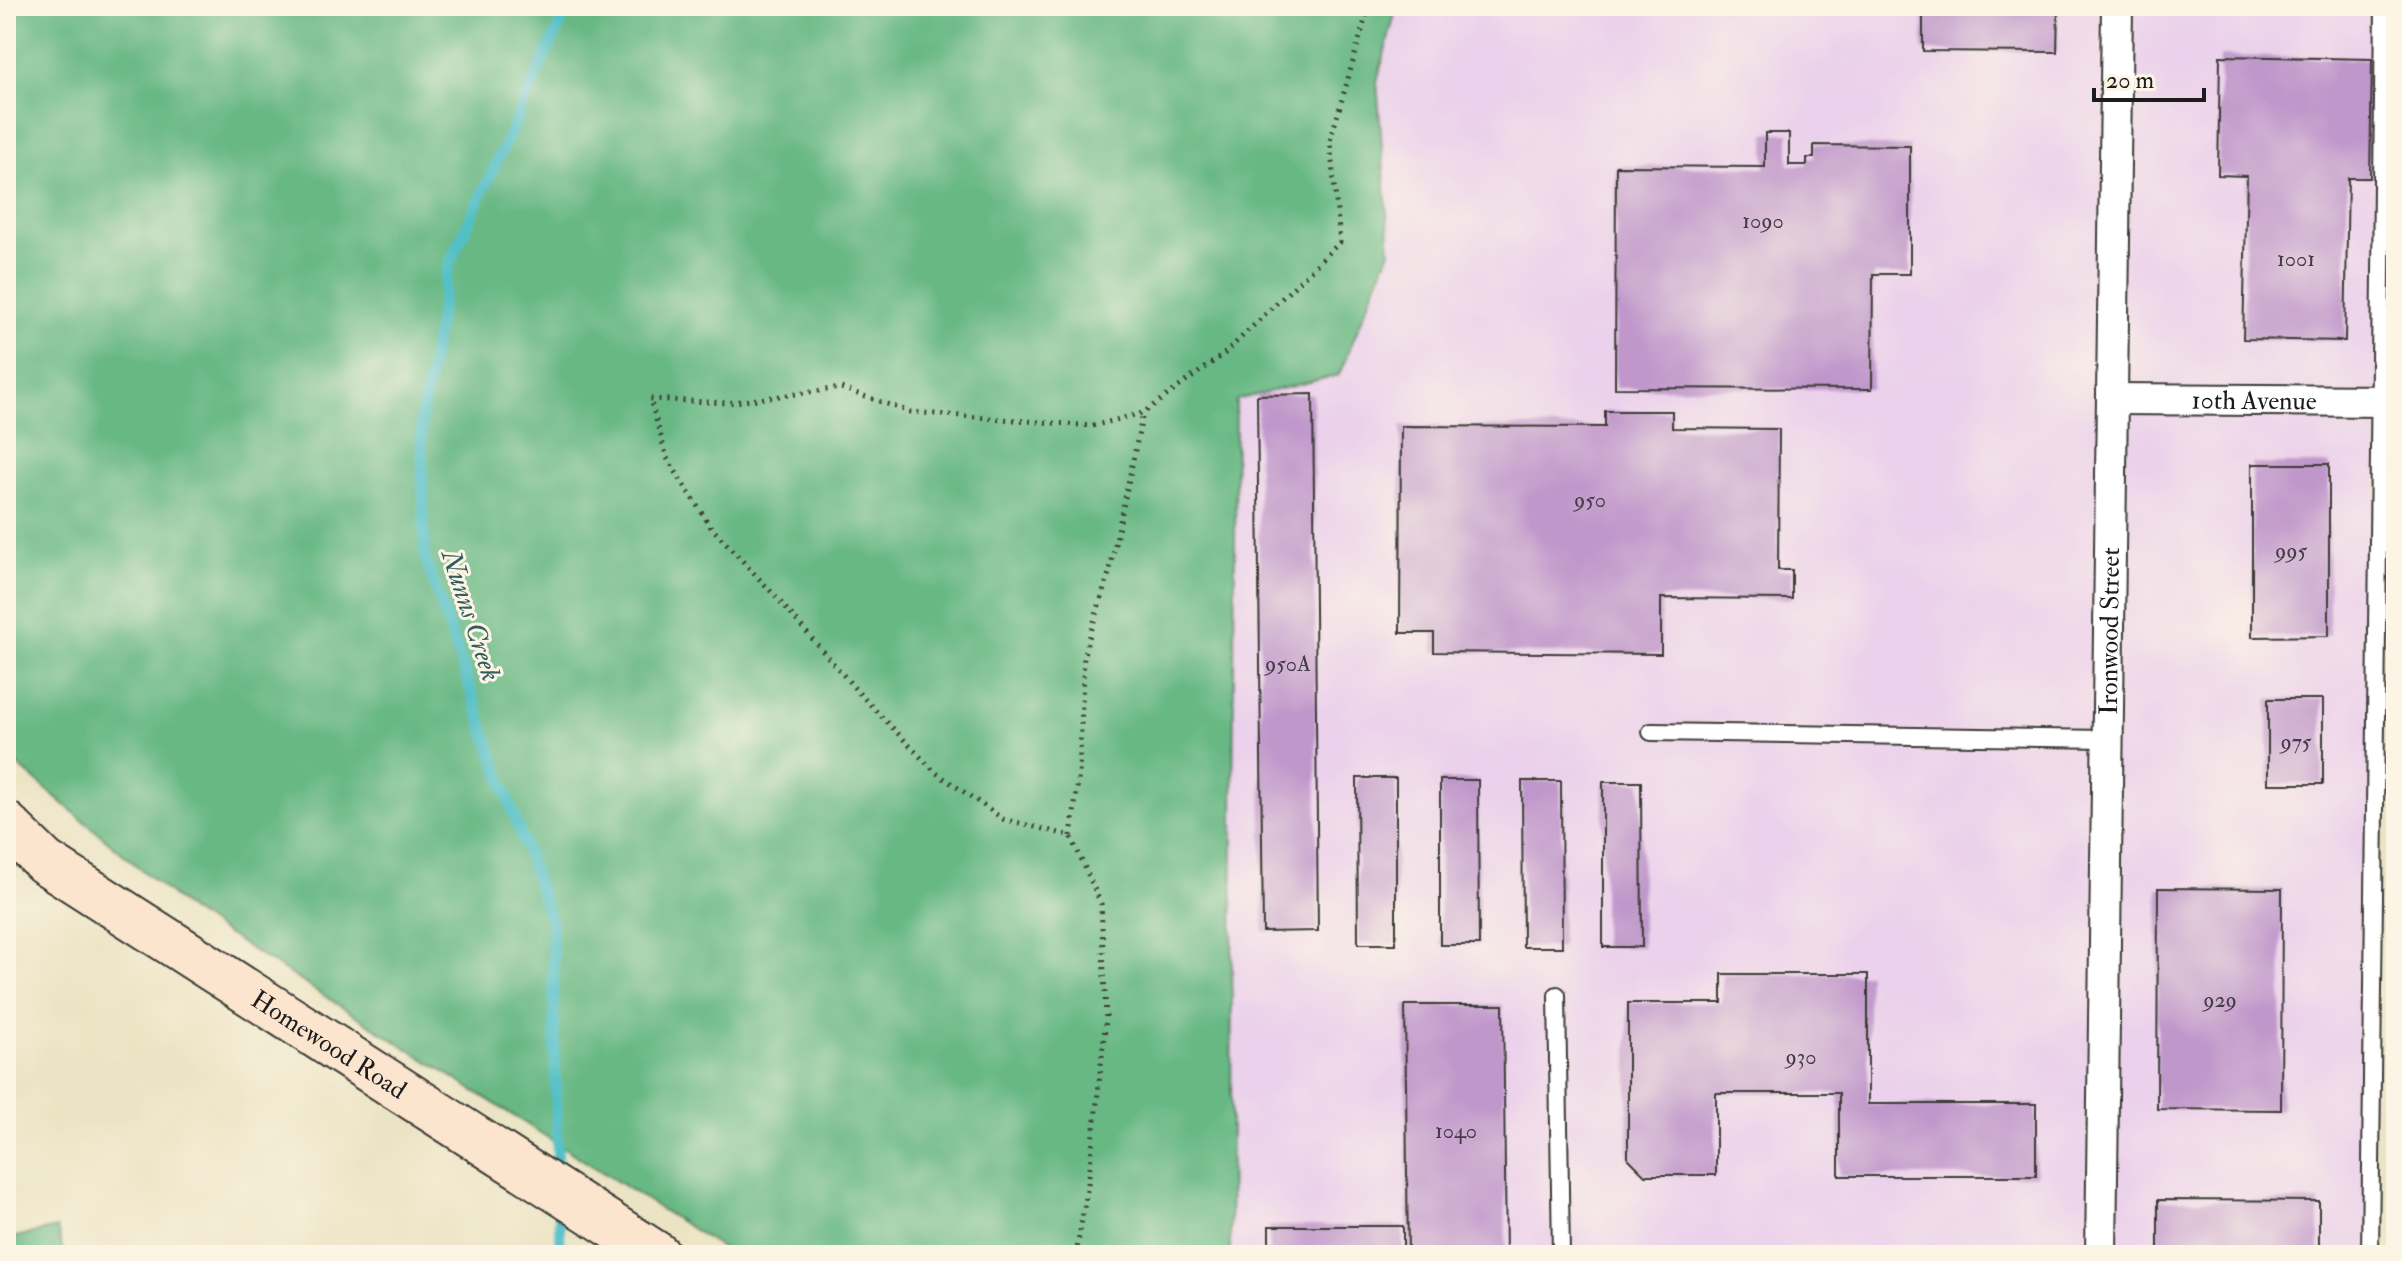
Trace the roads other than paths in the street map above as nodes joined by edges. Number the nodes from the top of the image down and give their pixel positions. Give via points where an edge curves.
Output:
1 (2117, 6) edge
2 (2384, 6) edge
3 (2112, 399) junction
4 (2387, 401) edge
5 (1651, 732) dead end
6 (2108, 739) junction
7 (6, 824) edge
8 (1557, 995) dead end
9 (658, 1255) edge
10 (1561, 1255) edge
11 (2101, 1255) edge
12 (2370, 1255) edge

1 - 3 street, Ironwood Street
2 - 4 lane
3 - 4 street, 10th Avenue
3 - 6 street, Ironwood Street
4 - 12 lane
5 - 6 lane
6 - 11 street, Ironwood Street
7 - 9 main road, Homewood Road via 45,862
8 - 10 lane

